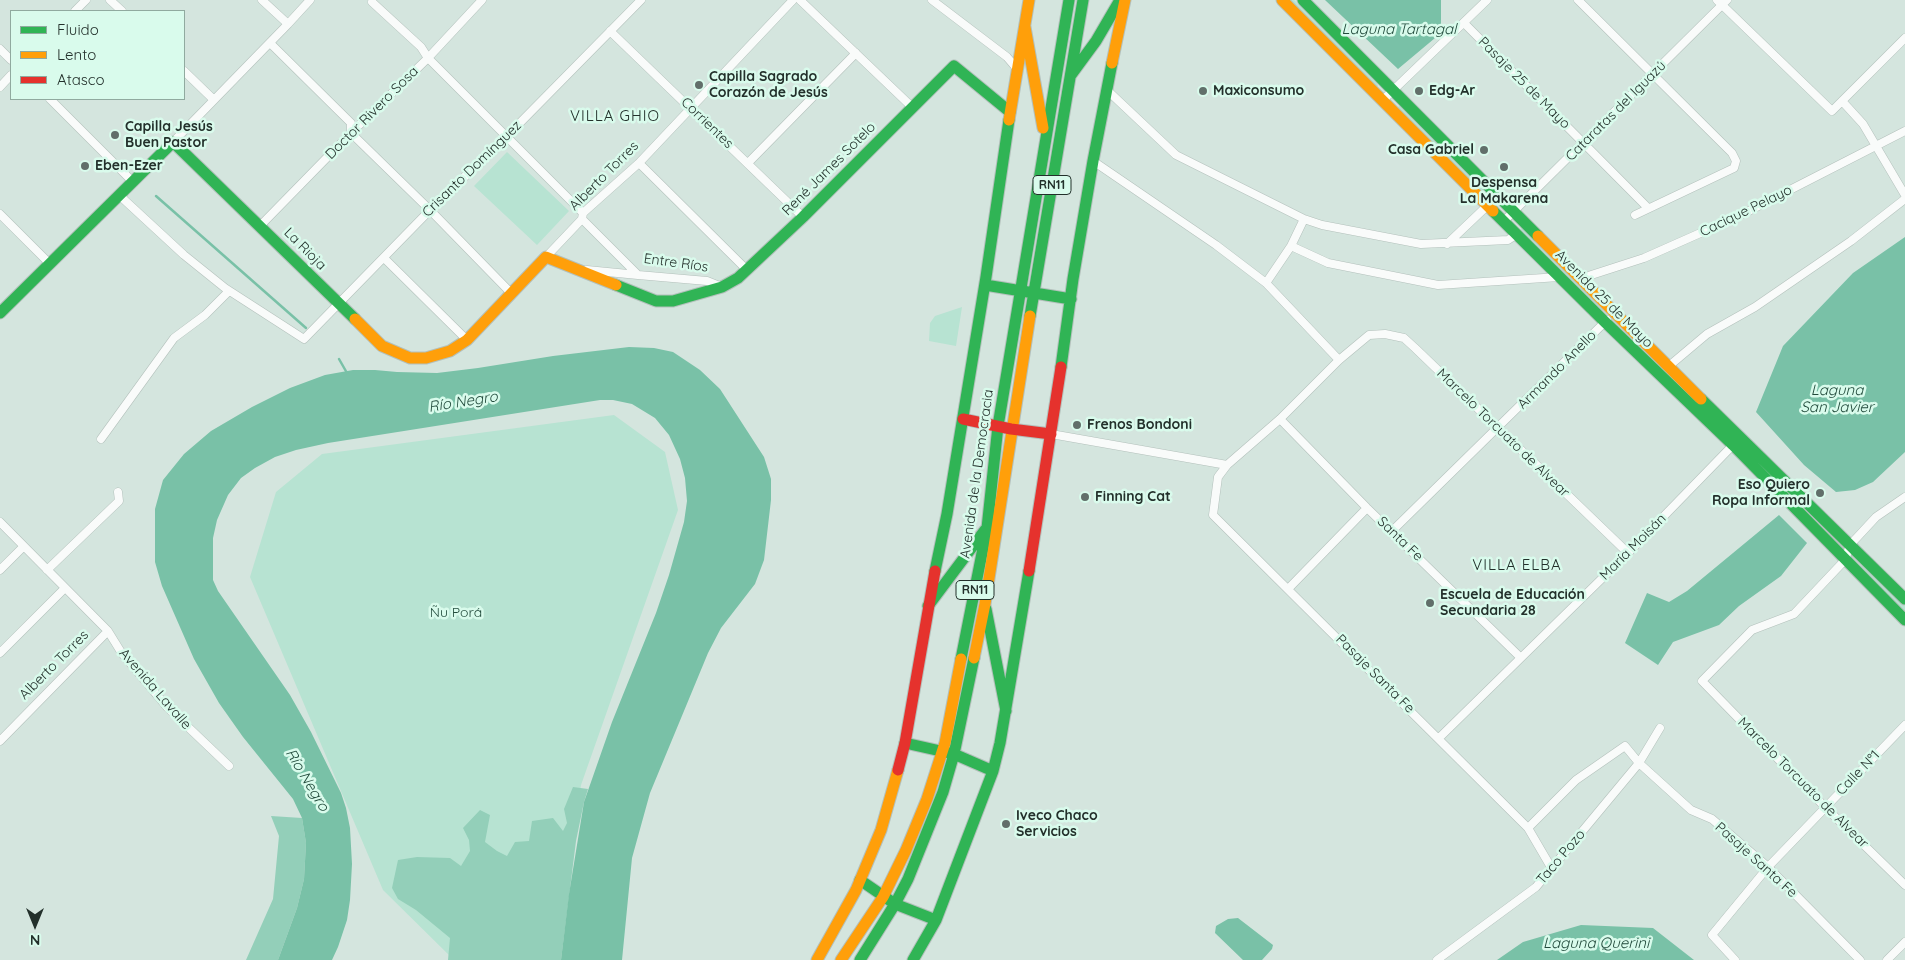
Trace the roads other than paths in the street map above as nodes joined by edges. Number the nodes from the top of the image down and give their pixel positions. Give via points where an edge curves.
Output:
1 (86, 0) edge
2 (110, 0) edge
3 (262, 0) edge
4 (310, 0) edge
5 (482, 0) edge
6 (642, 0) edge
7 (793, 0) edge
8 (800, 0) edge
9 (932, 0) edge
10 (1029, 0) edge
11 (1069, 0) edge
12 (1083, 0) edge
13 (1120, 0) edge
14 (1124, 0) edge
15 (1282, 0) edge
16 (1303, 0) edge
17 (1487, 0) edge
18 (1578, 0) edge
19 (372, 2) dead end
20 (1722, 2) edge
21 (76, 10) edge
22 (121, 10) edge
23 (1464, 23) junction
24 (288, 24) junction
25 (1025, 27) junction
26 (610, 30) junction
27 (1905, 38) edge
28 (270, 43) junction
29 (0, 49) edge
30 (856, 52) junction
31 (428, 58) junction
32 (10, 59) edge
33 (1018, 70) junction
34 (185, 72) edge
35 (1653, 74) junction
36 (10, 76) edge
37 (1069, 78) junction
38 (0, 87) edge
39 (1394, 89) junction
40 (1107, 90) junction
41 (51, 100) edge
42 (214, 100) junction
43 (1382, 101) junction
44 (1842, 101) junction
45 (690, 106) junction
46 (912, 107) junction
47 (1010, 112) junction
48 (1905, 131) edge
49 (351, 133) junction
50 (506, 137) junction
51 (173, 142) junction
52 (1584, 143) junction
53 (1874, 146) junction
54 (1044, 151) junction
55 (1093, 161) junction
56 (639, 163) junction
57 (748, 163) junction
58 (132, 181) junction
59 (119, 195) junction
60 (1905, 197) edge
61 (1487, 206) junction
62 (1648, 208) junction
63 (430, 210) junction
64 (1513, 211) junction
65 (0, 214) edge
66 (1634, 215) dead end
67 (583, 216) junction
68 (803, 217) junction
69 (1304, 219) junction
70 (1504, 221) junction
71 (260, 226) junction
72 (1517, 234) junction
73 (1447, 244) junction
74 (1291, 246) junction
75 (546, 257) junction
76 (384, 258) junction
77 (50, 264) junction
78 (579, 270) junction
79 (747, 270) junction
80 (638, 275) junction
81 (1559, 277) junction
82 (1582, 278) junction
83 (1266, 282) junction
84 (985, 285) junction
85 (722, 287) junction
86 (1021, 290) junction
87 (229, 291) junction
88 (1034, 292) junction
89 (511, 293) junction
90 (1071, 299) junction
91 (340, 304) junction
92 (0, 313) edge
93 (1614, 313) junction
94 (1604, 322) junction
95 (467, 340) junction
96 (426, 358) joint
97 (1339, 360) junction
98 (1669, 366) junction
99 (963, 419) junction
100 (1280, 420) junction
101 (998, 426) junction
102 (1499, 428) junction
103 (1011, 429) junction
104 (1051, 434) junction
105 (100, 439) dead end
106 (1737, 442) junction
107 (1227, 465) junction
108 (118, 492) dead end
109 (1905, 497) edge
110 (1367, 508) junction
111 (0, 522) edge
112 (987, 528) junction
113 (1392, 531) junction
114 (1850, 545) junction
115 (23, 547) junction
116 (1628, 553) junction
117 (1845, 560) junction
118 (0, 570) edge
119 (47, 570) junction
120 (64, 588) junction
121 (1289, 588) junction
122 (1905, 599) edge
123 (985, 604) junction
124 (928, 606) junction
125 (1905, 620) edge
126 (108, 631) junction
127 (0, 653) edge
128 (1520, 657) junction
129 (1006, 711) junction
130 (1905, 725) edge
131 (1660, 728) dead end
132 (1, 736) edge
133 (1439, 738) junction
134 (904, 743) junction
135 (942, 752) junction
136 (954, 754) junction
137 (1639, 763) junction
138 (229, 766) dead end
139 (993, 771) junction
140 (1826, 807) junction
141 (1528, 828) junction
142 (1768, 867) junction
143 (1552, 869) junction
144 (860, 880) junction
145 (1905, 885) edge
146 (883, 897) junction
147 (895, 904) junction
148 (936, 920) junction
149 (1905, 942) edge
150 (818, 960) edge
151 (842, 960) edge
152 (860, 960) edge
153 (913, 960) edge
154 (1437, 960) edge
155 (1735, 960) edge
156 (1860, 960) edge
157 (1887, 960) edge

1 - 21 street
2 - 22 street
3 - 24 street
4 - 24 street
5 - 31 street, Doctor Rivero Sosa
6 - 26 street, Crisanto Domínguez
7 - 45 street, Alberto Torres
8 - 30 street
9 - 33 street via 1007,57
10 - 25 main road, Avenida de la Democracia / RN11
11 - 54 main road, Avenida de la Democracia / RN11
12 - 37 main road, Avenida de la Democracia / RN11
13 - 37 main road
14 - 40 main road
15 - 43 main road, Avenida 25 de Mayo
16 - 39 main road, Avenida 25 de Mayo
17 - 23 street
18 - 35 street
19 - 31 street, Entre Ríos via 421,47
20 - 35 street, Cataratas del Iguazú
20 - 44 street via 1832,111
23 - 39 street
23 - 52 street, Pasaje 25 de Mayo
24 - 28 street
25 - 33 main road, Avenida de la Democracia / RN11
25 - 54 main road, RN11 via 1040,104
26 - 45 street, Corrientes
26 - 50 street, Crisanto Domínguez
27 - 44 street
28 - 42 street
28 - 49 street via 351,123
29 - 32 street
30 - 46 street
30 - 57 street
31 - 49 street, Doctor Rivero Sosa
31 - 50 street, Entre Ríos
33 - 47 main road, Avenida de la Democracia / RN11
34 - 42 street
35 - 52 street, Cataratas del Iguazú
35 - 62 street via 1732,153 1736,161 1734,168
36 - 38 street
37 - 88 main road, Avenida de la Democracia / RN11
39 - 43 street
39 - 64 main road, Avenida 25 de Mayo
40 - 55 main road
40 - 69 street via 1176,155
41 - 58 street
42 - 51 street
43 - 61 main road, Avenida 25 de Mayo
44 - 53 street via 1863,124
45 - 56 street, Alberto Torres
45 - 57 street, Corrientes
46 - 47 main road, René James Sotelo via 954,66
46 - 68 main road, René James Sotelo
47 - 84 main road, Avenida de la Democracia / RN11
48 - 53 street, Cacique Pelayo
49 - 63 street
49 - 71 street, Doctor Rivero Sosa
50 - 63 street, Crisanto Domínguez
50 - 67 street, Entre Ríos
51 - 58 main road
51 - 71 main road, La Rioja
52 - 62 street, Pasaje 25 de Mayo
52 - 64 street, Cataratas del Iguazú
53 - 60 street
53 - 82 street, Cacique Pelayo via 1741,215 1644,258
54 - 86 main road, Avenida de la Democracia / RN11
55 - 83 street
55 - 90 main road
56 - 67 street, Alberto Torres
56 - 79 street
57 - 68 street, Corrientes
58 - 59 main road
59 - 77 main road
59 - 87 street
60 - 98 street via 1851,241 1762,302 1707,334
61 - 70 main road, Avenida 25 de Mayo
61 - 73 street
62 - 66 street
63 - 76 street, Crisanto Domínguez
63 - 89 street
64 - 70 street, Cataratas del Iguazú
64 - 82 main road, Avenida 25 de Mayo
65 - 77 street
67 - 75 street, Alberto Torres
67 - 80 street, Entre Ríos
68 - 79 main road, René James Sotelo
69 - 73 street via 1421,244
69 - 74 street
70 - 72 main road, Avenida 25 de Mayo
71 - 91 main road, La Rioja
72 - 73 street via 1508,240
72 - 81 main road, Avenida 25 de Mayo
74 - 81 street via 1328,263 1438,285
74 - 83 street
75 - 78 main road, Entre Ríos
75 - 89 main road, Alberto Torres
76 - 91 street, Crisanto Domínguez
76 - 95 street
77 - 92 main road
78 - 80 street
78 - 85 main road, Entre Ríos via 656,301 673,301
79 - 85 main road, René James Sotelo
80 - 85 street, Entre Ríos via 707,281
81 - 94 main road, Avenida 25 de Mayo
82 - 93 main road, Avenida 25 de Mayo
83 - 97 street
84 - 86 main road
84 - 99 main road, Avenida de la Democracia / RN11
86 - 88 main road
86 - 101 main road, Avenida de la Democracia / RN11
87 - 91 street, Crisanto Domínguez via 304,339
87 - 105 street via 205,315 174,338
88 - 90 main road
88 - 103 main road, Avenida de la Democracia / RN11
89 - 95 main road, Alberto Torres
90 - 104 main road
91 - 96 main road, La Rioja via 382,346 410,358
93 - 94 street, Armando Anello
93 - 98 main road, Avenida 25 de Mayo
94 - 102 street, Armando Anello
94 - 106 main road, Avenida 25 de Mayo
95 - 96 main road, Alberto Torres via 450,351
97 - 100 street
97 - 102 street, Marcelo Torcuato de Alvear via 1368,335 1404,338
98 - 106 main road, Avenida 25 de Mayo
99 - 101 main road
99 - 124 main road, Avenida de la Democracia / RN11
100 - 107 street
100 - 110 street, Santa Fe
101 - 103 main road
101 - 112 main road, Avenida de la Democracia / RN11
102 - 113 street, Armando Anello
102 - 116 street, Marcelo Torcuato de Alvear
103 - 104 main road
103 - 123 main road, Avenida de la Democracia / RN11
104 - 107 street
104 - 129 main road
106 - 114 main road, Avenida 25 de Mayo
106 - 116 street, María Moisán
106 - 117 main road, Avenida 25 de Mayo
107 - 121 street, Pasaje Santa Fe via 1218,477 1213,515
108 - 119 street via 119,501
109 - 114 street via 1876,517
110 - 113 street, Santa Fe
110 - 121 street
111 - 115 street, Avenida Lavalle
112 - 124 main road
112 - 135 main road, Avenida de la Democracia / RN11
113 - 128 street, Santa Fe
114 - 117 street
114 - 122 main road, Avenida 25 de Mayo
115 - 118 street
115 - 119 street, Avenida Lavalle
116 - 128 street, María Moisán
117 - 125 main road, Avenida 25 de Mayo
117 - 140 street, Marcelo Torcuato de Alvear via 1794,614 1752,630 1702,680
119 - 120 street, Avenida Lavalle
120 - 126 street, Avenida Lavalle
120 - 127 street
121 - 133 street, Pasaje Santa Fe
123 - 129 main road
123 - 136 main road, Avenida de la Democracia / RN11
124 - 134 main road, Avenida de la Democracia / RN11
126 - 132 street, Alberto Torres
126 - 138 street, Avenida Lavalle via 121,652 167,707
128 - 133 street, María Moisán
129 - 139 main road
130 - 140 street, Calle N°1
131 - 137 street, Taco Pozo
133 - 141 street, Pasaje Santa Fe
134 - 135 main road
134 - 144 main road, Avenida de la Democracia / RN11 via 881,830
135 - 136 main road
135 - 146 main road, Avenida de la Democracia / RN11 via 927,799
136 - 139 main road
136 - 147 main road, Avenida de la Democracia / RN11 via 920,852
137 - 141 street, Pasaje Santa Fe via 1625,746 1576,780
137 - 142 street, Pasaje Santa Fe via 1691,810 1712,819
137 - 143 street, Taco Pozo
139 - 148 main road
140 - 142 street, Calle N°1
140 - 145 street, Marcelo Torcuato de Alvear
141 - 143 street, Pasaje Santa Fe
142 - 155 street, Calle N°1 via 1712,935
142 - 156 street, Pasaje Santa Fe
143 - 154 street, Taco Pozo via 1536,887
144 - 146 main road
144 - 150 main road, Avenida de la Democracia / RN11
146 - 147 main road
146 - 151 main road, Avenida de la Democracia / RN11
147 - 148 main road
147 - 152 main road, Avenida de la Democracia / RN11
148 - 153 main road
149 - 157 street

